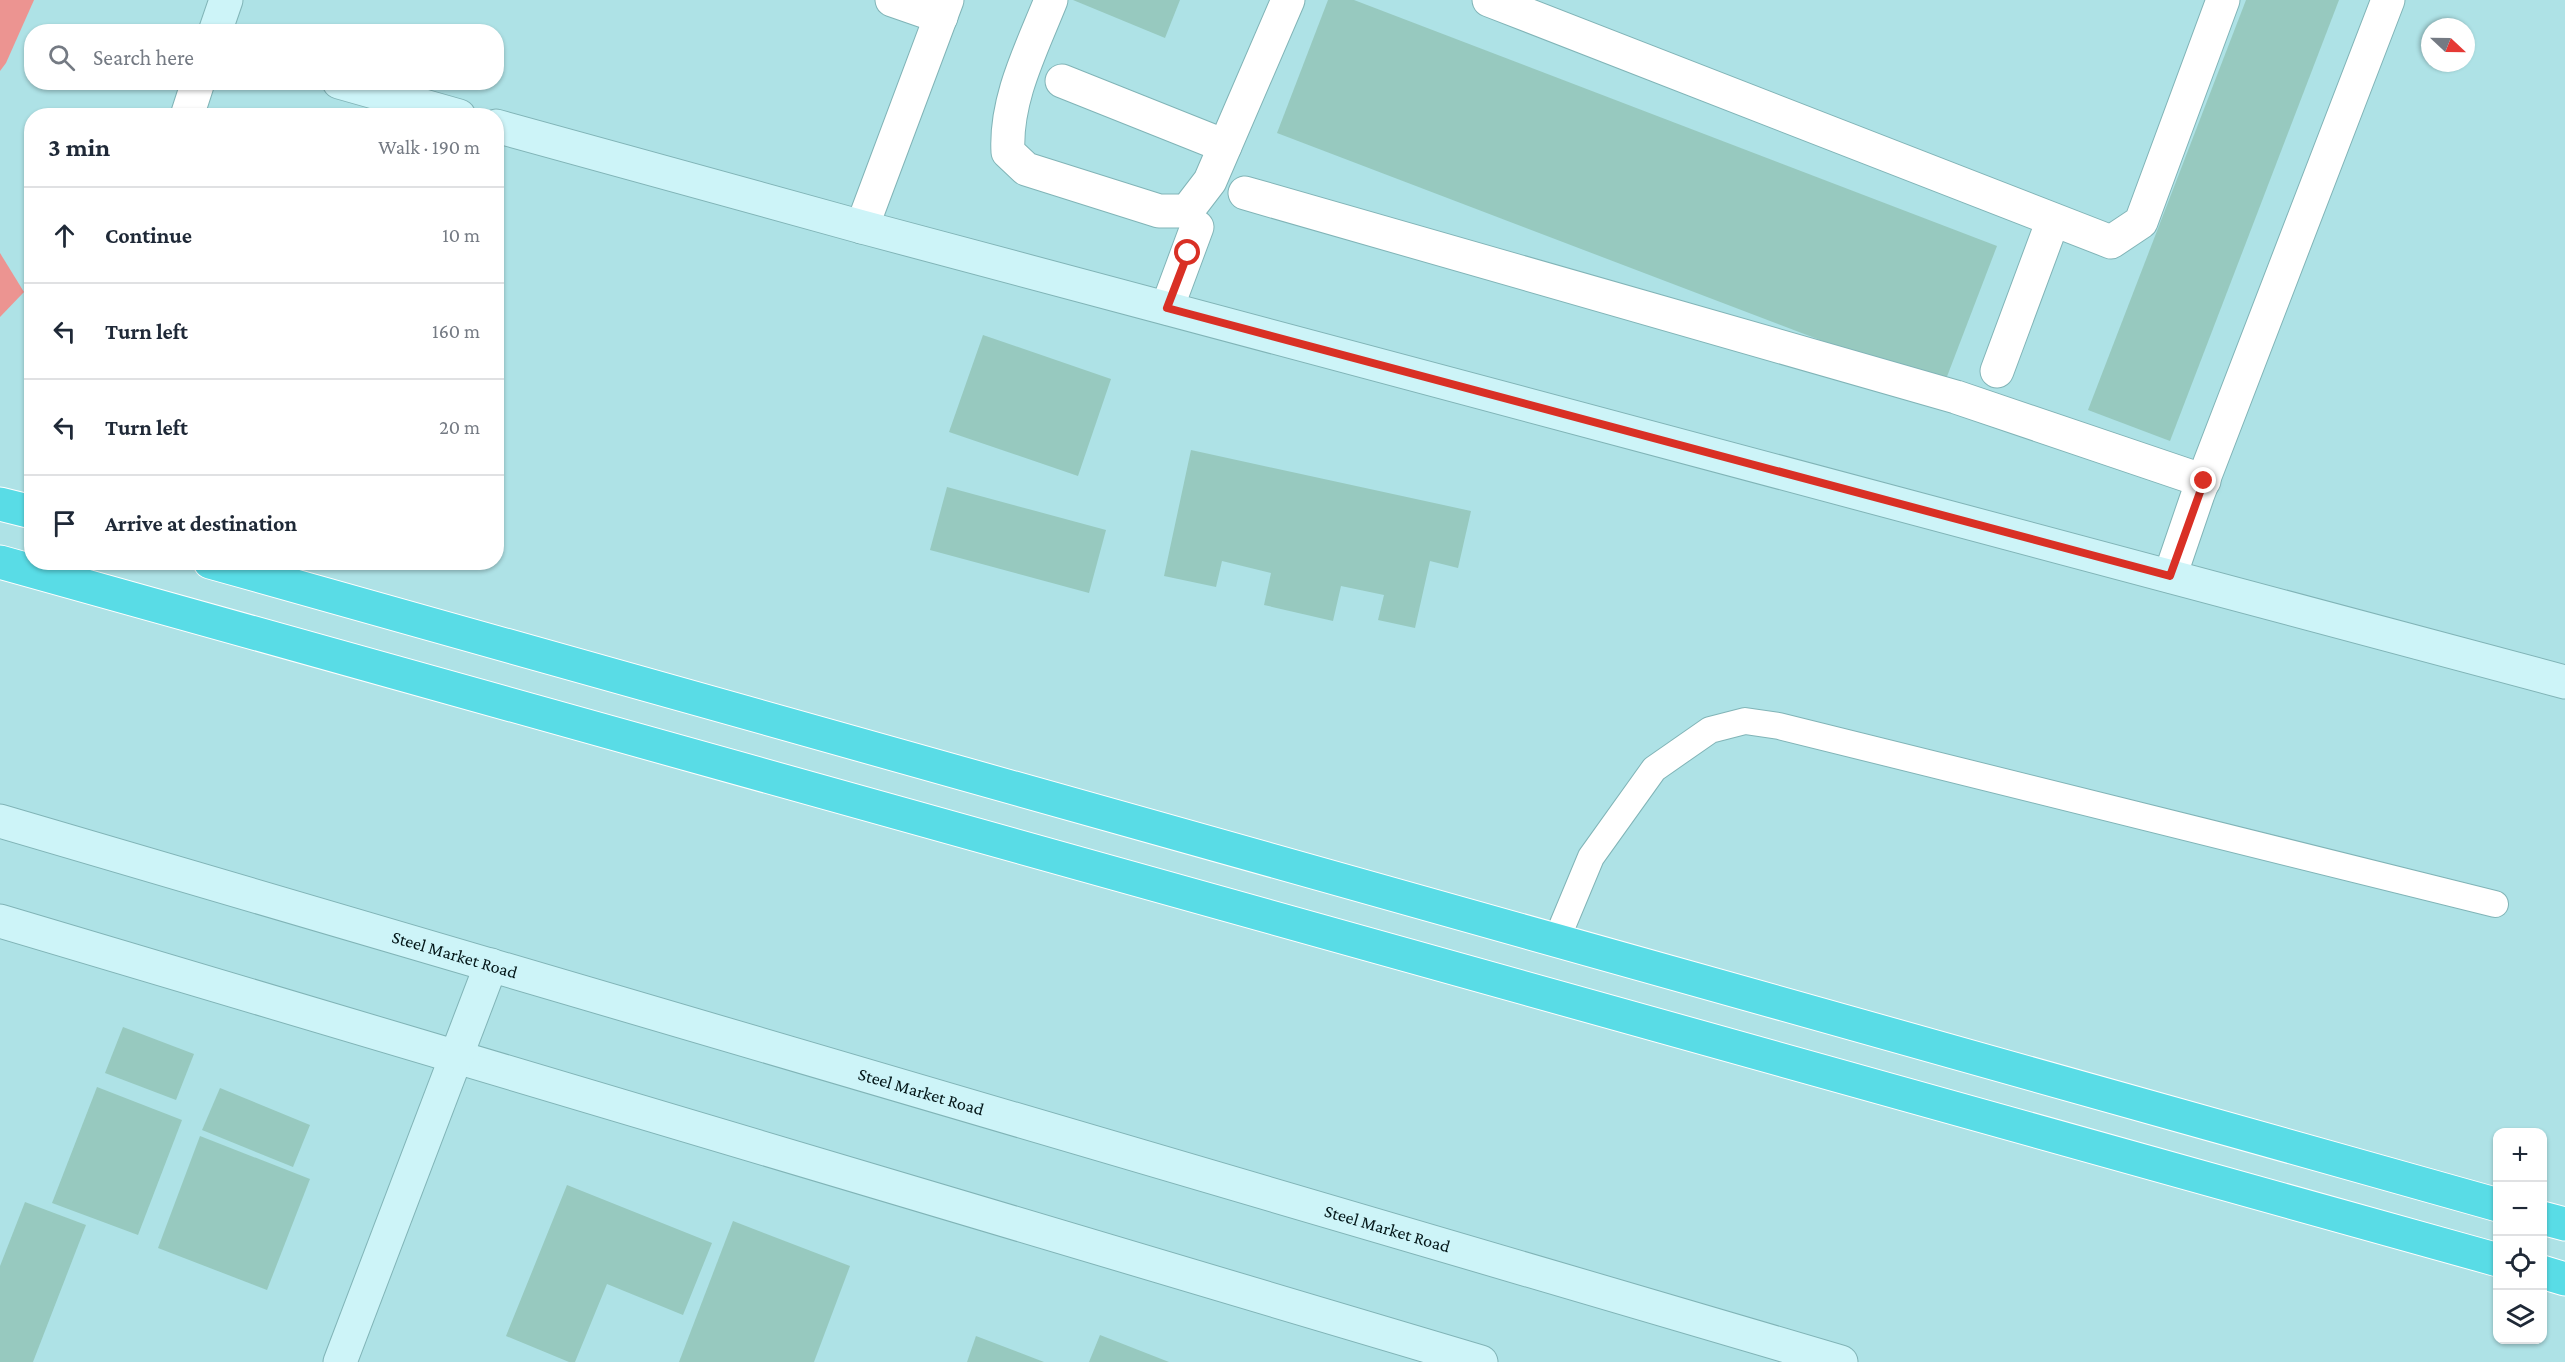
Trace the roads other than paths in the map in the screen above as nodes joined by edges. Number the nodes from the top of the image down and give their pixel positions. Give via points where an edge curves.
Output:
1 (226, 0) edge
2 (892, 0) edge
3 (1050, 0) edge
4 (1288, 0) edge
5 (1489, 0) edge
6 (2223, 0) edge
7 (2388, 0) edge
8 (944, 9) edge
9 (218, 24) edge
10 (1062, 81) dead end
11 (195, 90) edge
12 (367, 90) edge
13 (190, 108) edge
14 (431, 108) edge
15 (504, 128) edge
16 (1225, 146) junction
17 (1245, 193) dead end
18 (2053, 220) junction
19 (862, 227) junction
20 (1197, 227) dead end
21 (1167, 308) junction
22 (1997, 371) dead end
23 (2204, 481) junction
24 (0, 504) edge
25 (24, 510) edge
26 (0, 562) edge
27 (24, 569) edge
28 (29, 570) edge
29 (238, 570) edge
30 (2170, 576) junction
31 (2565, 682) edge
32 (0, 821) edge
33 (2495, 904) dead end
34 (0, 921) edge
35 (1556, 941) junction
36 (491, 965) junction
37 (456, 1057) junction
38 (2493, 1204) edge
39 (2547, 1219) edge
40 (2565, 1224) edge
41 (2493, 1259) edge
42 (2547, 1274) edge
43 (2565, 1279) edge
44 (340, 1362) edge
45 (1481, 1362) edge
46 (1841, 1362) edge

1 - 9 street
2 - 8 street
3 - 16 street via 1016,90 1007,130 1008,152 1026,169 1159,211 1187,211 1210,181
4 - 16 street
5 - 18 street
6 - 18 street via 2140,222 2111,242
7 - 23 street
8 - 19 street
10 - 16 street
11 - 13 street
12 - 14 street
15 - 19 street
17 - 23 street via 1956,397
18 - 22 street
19 - 21 street
20 - 21 street
21 - 30 street
23 - 30 street
24 - 25 highway
26 - 27 highway
28 - 41 highway
29 - 35 highway
30 - 31 street
32 - 36 street, Steel Market Road
33 - 35 lane via 1779,726 1745,721 1710,730 1654,770 1591,857
34 - 37 street
35 - 38 highway
36 - 37 street
36 - 46 street, Steel Market Road
37 - 44 street
37 - 45 street
39 - 40 highway
42 - 43 highway

